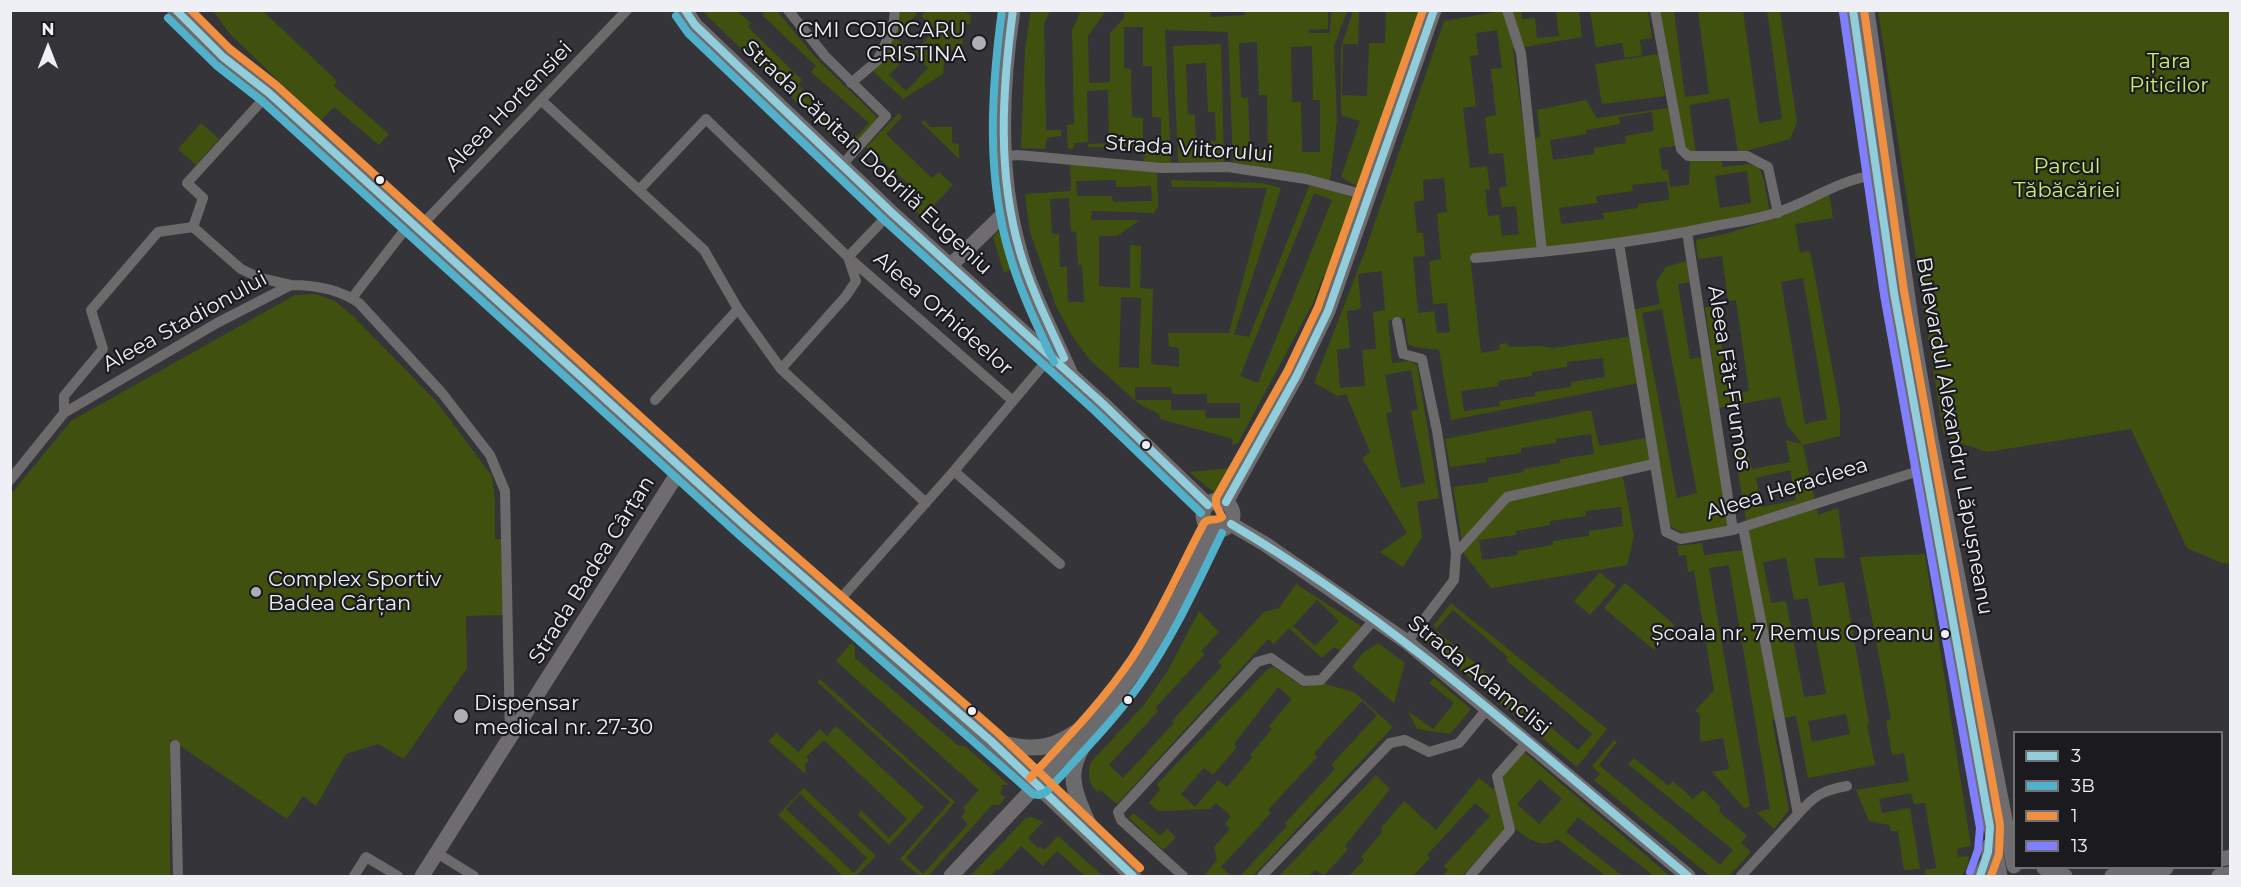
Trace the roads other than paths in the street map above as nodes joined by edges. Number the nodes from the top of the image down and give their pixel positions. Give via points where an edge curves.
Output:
1 (175, 10) edge
2 (189, 10) edge
3 (627, 10) edge
4 (685, 10) edge
5 (788, 10) edge
6 (895, 10) edge
7 (1013, 10) edge
8 (1434, 10) edge
9 (1507, 10) edge
10 (1655, 10) edge
11 (1853, 10) edge
12 (1867, 10) edge
13 (223, 57) junction
14 (851, 82) junction
15 (269, 93) junction
16 (542, 101) junction
17 (1005, 156) junction
18 (842, 165) junction
19 (1876, 175) junction
20 (639, 190) junction
21 (1369, 196) junction
22 (1010, 208) junction
23 (891, 212) junction
24 (1778, 213) junction
25 (414, 226) junction
26 (193, 227) junction
27 (1687, 232) junction
28 (1619, 243) junction
29 (1542, 252) junction
30 (848, 257) junction
31 (1475, 258) dead end
32 (951, 265) junction
33 (291, 285) junction
34 (352, 298) junction
35 (738, 309) junction
36 (1397, 322) dead end
37 (1050, 357) junction
38 (781, 369) junction
39 (1072, 377) junction
40 (654, 400) dead end
41 (1013, 401) junction
42 (64, 413) junction
43 (1654, 464) junction
44 (681, 468) junction
45 (1925, 469) junction
46 (954, 471) junction
47 (10, 480) edge
48 (1226, 502) junction
49 (926, 503) junction
50 (1208, 505) junction
51 (1231, 524) junction
52 (1738, 528) junction
53 (1212, 529) junction
54 (1456, 553) junction
55 (1060, 564) dead end
56 (835, 605) junction
57 (1374, 620) junction
58 (1407, 642) junction
59 (1487, 709) junction
60 (1102, 715) junction
61 (510, 737) junction
62 (992, 741) junction
63 (1527, 742) junction
64 (175, 745) dead end
65 (1038, 785) junction
66 (1847, 786) dead end
67 (1798, 814) junction
68 (1990, 827) junction
69 (1098, 844) junction
70 (2013, 846) edge
71 (437, 853) junction
72 (2049, 869) edge
73 (2154, 869) edge
74 (2230, 874) edge
75 (178, 876) edge
76 (354, 876) edge
77 (398, 876) edge
78 (422, 876) edge
79 (474, 876) edge
80 (951, 876) edge
81 (1133, 876) edge
82 (1183, 876) edge
83 (1262, 876) edge
84 (1470, 876) edge
85 (1688, 876) edge
86 (1741, 876) edge
87 (1980, 876) edge
88 (2000, 876) edge
89 (2065, 876) edge
90 (2112, 876) edge
91 (2219, 876) edge

1 - 13 main road
2 - 13 main road
3 - 16 street, Aleea Hortensiei
4 - 18 street, Strada Căpitan Dobrilă Eugeniu via 695,25
5 - 14 street
6 - 14 street via 893,28 877,61
7 - 17 street via 1004,115
8 - 21 street
9 - 29 street via 1521,53
10 - 24 street via 1681,149 1688,156 1747,156 1768,166
11 - 19 street, Bulevardul Alexandru Lăpușneanu
12 - 70 street, Bulevardul Alexandru Lăpușneanu via 1930,439
13 - 15 main road
14 - 18 street via 886,116
15 - 25 main road
15 - 26 street via 187,183 203,198
16 - 20 street
16 - 25 street, Aleea Hortensiei
17 - 21 street, Strada Viitorului via 1161,168 1228,166 1306,179
17 - 22 street
18 - 23 street, Strada Căpitan Dobrilă Eugeniu
19 - 24 street via 1827,189
19 - 45 street, Bulevardul Alexandru Lăpușneanu
20 - 30 street, Aleea Orhideelor via 706,119
20 - 35 street via 704,250
21 - 48 street via 1328,311
22 - 32 street
22 - 39 street via 1028,278
23 - 30 street, Aleea Orhideelor
23 - 32 street, Strada Căpitan Dobrilă Eugeniu
24 - 27 street
25 - 34 street, Aleea Hortensiei
25 - 44 main road
26 - 33 street via 242,269
26 - 42 street via 158,232 92,310 104,349 64,396
27 - 28 street
27 - 52 street, Aleea Făt-Frumos
28 - 29 street
28 - 43 street, Aleea Heracleea
29 - 31 street
30 - 38 street, Aleea Orhideelor via 856,281
30 - 41 street, Aleea Orhideelor
32 - 37 street, Strada Căpitan Dobrilă Eugeniu
33 - 34 street, Aleea Stadionului via 332,290
33 - 42 street, Aleea Stadionului
34 - 61 street, Aleea Stadionului via 442,393 490,455 505,491
35 - 38 street
35 - 40 street
36 - 54 street via 1403,354 1422,359
37 - 39 street, Strada Căpitan Dobrilă Eugeniu
37 - 41 street, Aleea Orhideelor
38 - 49 street
39 - 50 street, Strada Căpitan Dobrilă Eugeniu
41 - 46 street, Aleea Orhideelor
42 - 47 street, Aleea Stadionului
43 - 52 street, Aleea Heracleea via 1666,532 1681,538
43 - 54 street via 1507,497
44 - 56 main road
44 - 61 street, Strada Badea Cârțan
45 - 52 street, Aleea Heracleea
45 - 68 street, Bulevardul Alexandru Lăpușneanu
46 - 49 street, Aleea Orhideelor
46 - 55 street
48 - 50 street via 1216,500
48 - 51 street via 1233,510
49 - 56 street, Aleea Orhideelor
50 - 53 street via 1203,518
51 - 53 street via 1222,530
51 - 57 street, Strada Adamclisi
52 - 67 street, Aleea Făt-Frumos
53 - 60 street via 1185,587 1141,663
54 - 58 street via 1454,580
56 - 62 main road
57 - 58 street, Strada Adamclisi
57 - 82 street via 1321,680 1304,681 1271,658 1257,662 1118,812 1121,820
58 - 59 street, Strada Adamclisi
59 - 63 street, Strada Adamclisi
59 - 83 street via 1459,743 1429,752 1405,740 1390,742
60 - 62 main road via 1050,746 1025,748
60 - 65 street
60 - 69 main road via 1072,772 1077,800
61 - 71 street, Strada Badea Cârțan
62 - 65 main road
63 - 84 street via 1497,776 1510,830
63 - 85 street, Strada Adamclisi
64 - 75 street
65 - 69 main road
65 - 80 street
66 - 67 street via 1813,797
67 - 86 street
68 - 87 street via 1988,861
68 - 88 street, Bulevardul Alexandru Lăpușneanu
69 - 81 main road
71 - 78 street, Strada Badea Cârțan
71 - 79 street
72 - 89 street
73 - 90 street
74 - 91 street
76 - 77 street via 366,857

